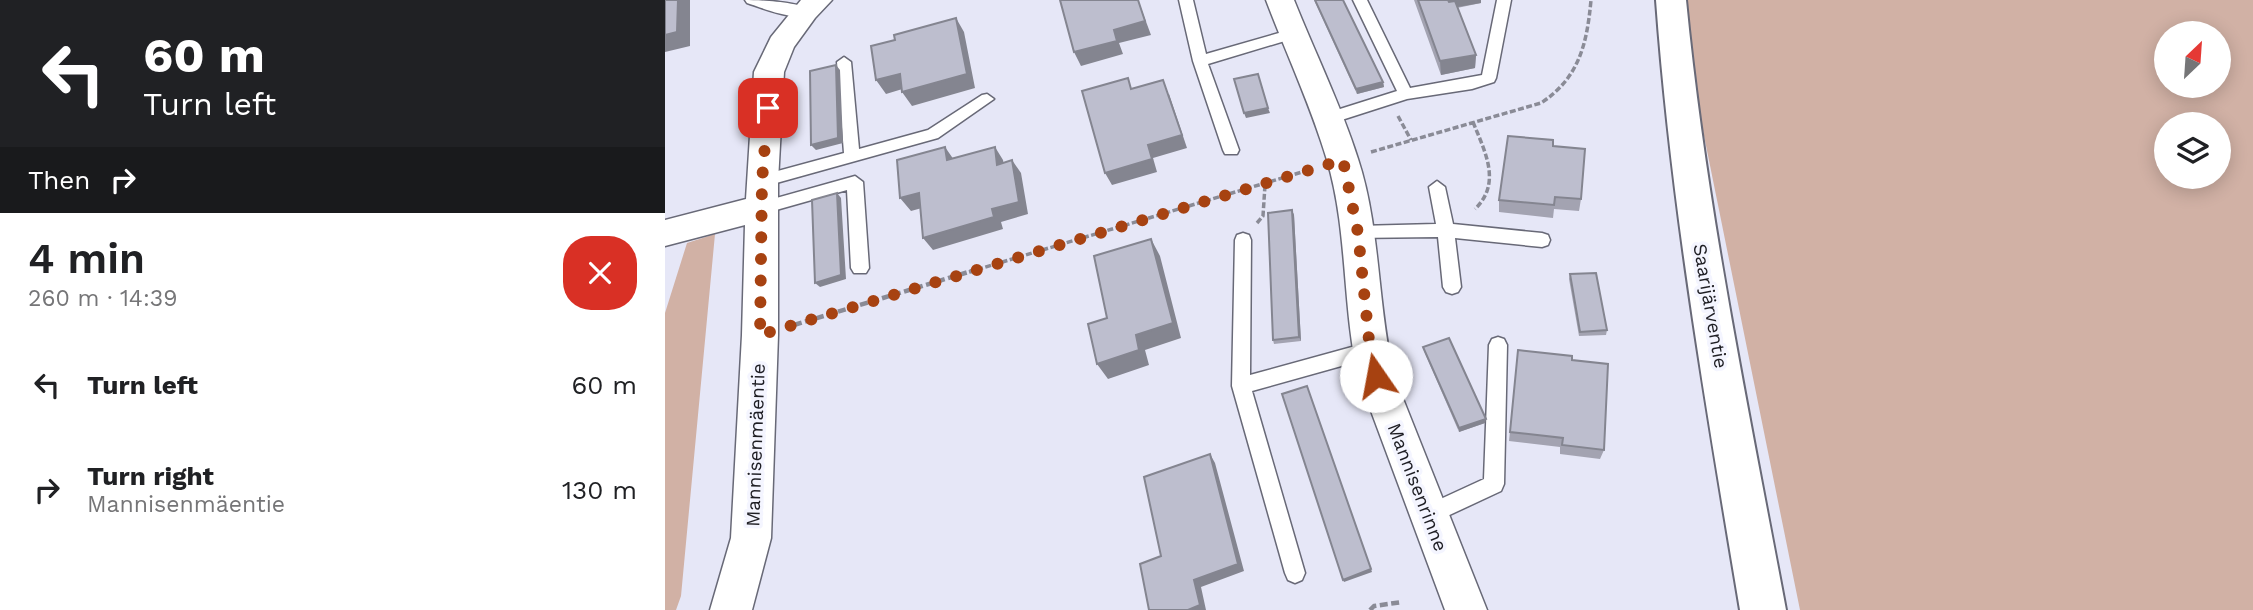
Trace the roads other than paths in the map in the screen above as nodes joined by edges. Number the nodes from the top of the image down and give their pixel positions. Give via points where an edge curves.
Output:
1 (752, 0) edge
2 (1186, 0) edge
3 (1280, 0) edge
4 (1360, 0) edge
5 (1504, 0) edge
6 (1671, 0) edge
7 (811, 6) edge
8 (1293, 34) junction
9 (1200, 61) junction
10 (844, 62) dead end
11 (1406, 94) junction
12 (988, 99) dead end
13 (1326, 119) junction
14 (1231, 150) dead end
15 (852, 156) junction
16 (1437, 187) dead end
17 (762, 194) junction
18 (1446, 230) junction
19 (665, 233) edge
20 (1358, 233) junction
21 (1243, 240) road end
22 (1542, 240) dead end
23 (860, 268) dead end
24 (1452, 287) dead end
25 (1498, 345) dead end
26 (1370, 350) junction
27 (1241, 386) junction
28 (1428, 515) junction
29 (1295, 573) dead end
30 (731, 610) edge
31 (1466, 610) edge
32 (1763, 610) edge

1 - 7 lane via 789,10
2 - 9 lane
3 - 8 street, Mannisenrinne
4 - 11 lane
5 - 11 lane via 1489,78
6 - 32 main road, Saarijärventie via 1677,89 1692,193
7 - 17 street, Mannisenmäentie via 781,44 769,72
8 - 9 lane
8 - 13 street, Mannisenrinne
9 - 14 lane
10 - 15 lane
11 - 13 lane
12 - 15 lane via 933,134
13 - 20 street, Mannisenrinne via 1343,160
15 - 17 lane
16 - 18 lane
17 - 19 street
17 - 23 lane via 855,182
17 - 30 street, Mannisenmäentie via 751,537
18 - 20 lane
18 - 22 lane
18 - 24 lane
20 - 26 street, Mannisenrinne
21 - 27 lane
25 - 28 lane via 1494,484
26 - 27 lane
26 - 28 street, Mannisenrinne
27 - 29 lane
28 - 31 street, Mannisenrinne

